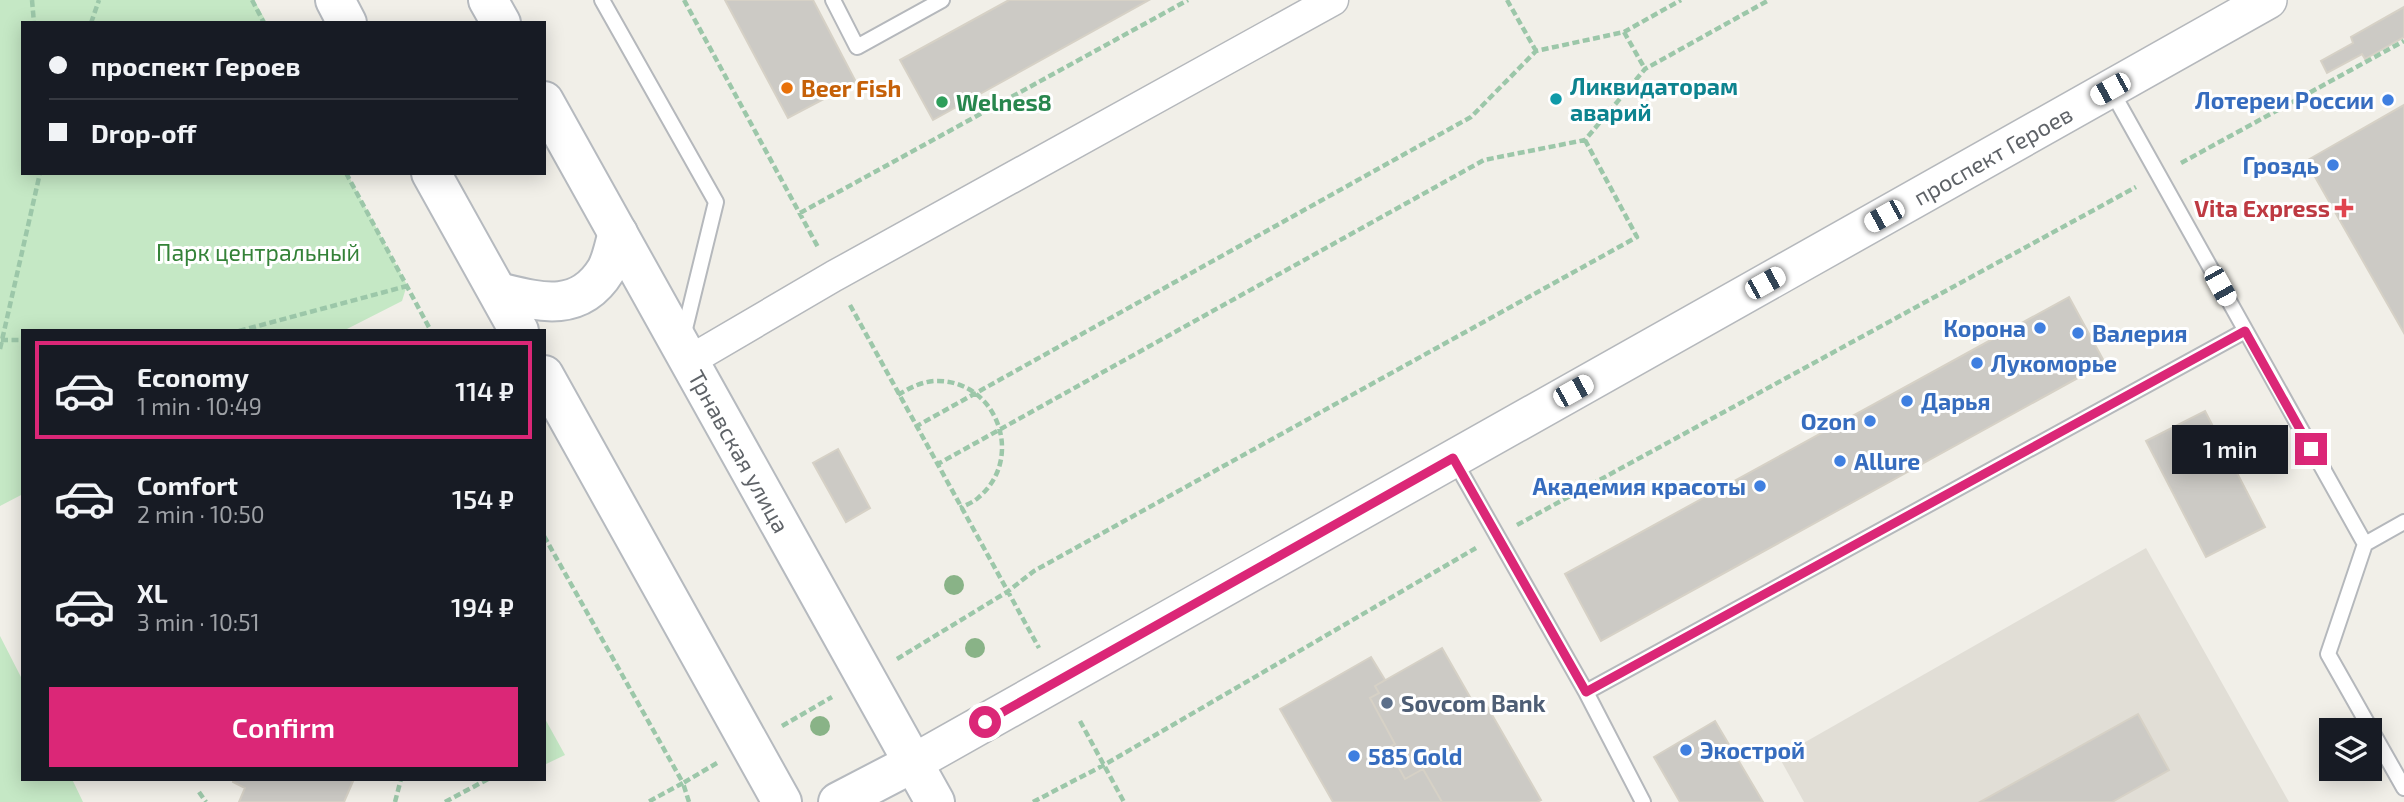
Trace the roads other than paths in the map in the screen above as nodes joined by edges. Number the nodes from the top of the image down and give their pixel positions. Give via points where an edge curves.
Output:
1 (335, 0) edge
2 (488, 0) edge
3 (602, 0) edge
4 (833, 0) edge
5 (942, 0) edge
6 (1333, 0) edge
7 (2269, 0) edge
8 (347, 21) edge
9 (500, 21) edge
10 (2110, 89) junction
11 (546, 105) edge
12 (433, 175) edge
13 (618, 233) junction
14 (498, 292) junction
15 (518, 329) edge
16 (2245, 331) junction
17 (685, 353) junction
18 (546, 379) edge
19 (1453, 458) junction
20 (2404, 522) edge
21 (2365, 544) junction
22 (1586, 692) junction
23 (912, 763) junction
24 (2404, 788) edge
25 (782, 802) edge
26 (838, 802) edge
27 (935, 802) edge
28 (1643, 802) edge

1 - 8 main road
2 - 9 main road
3 - 17 lane via 716,202
4 - 5 lane via 856,47
6 - 17 street via 834,276
7 - 10 street, проспект Героев
10 - 16 lane
10 - 19 street, проспект Героев
11 - 13 main road, Трнавская улица
12 - 14 main road
13 - 14 main road via 607,268 593,286 573,299 540,303
13 - 17 main road, Трнавская улица
14 - 15 main road
16 - 21 lane
16 - 22 lane
17 - 23 main road, Трнавская улица
18 - 25 main road
19 - 22 lane
19 - 23 street, проспект Героев
20 - 21 lane
21 - 24 lane via 2328,654
22 - 28 lane
23 - 26 main road, проспект Героев
23 - 27 main road, Трнавская улица

